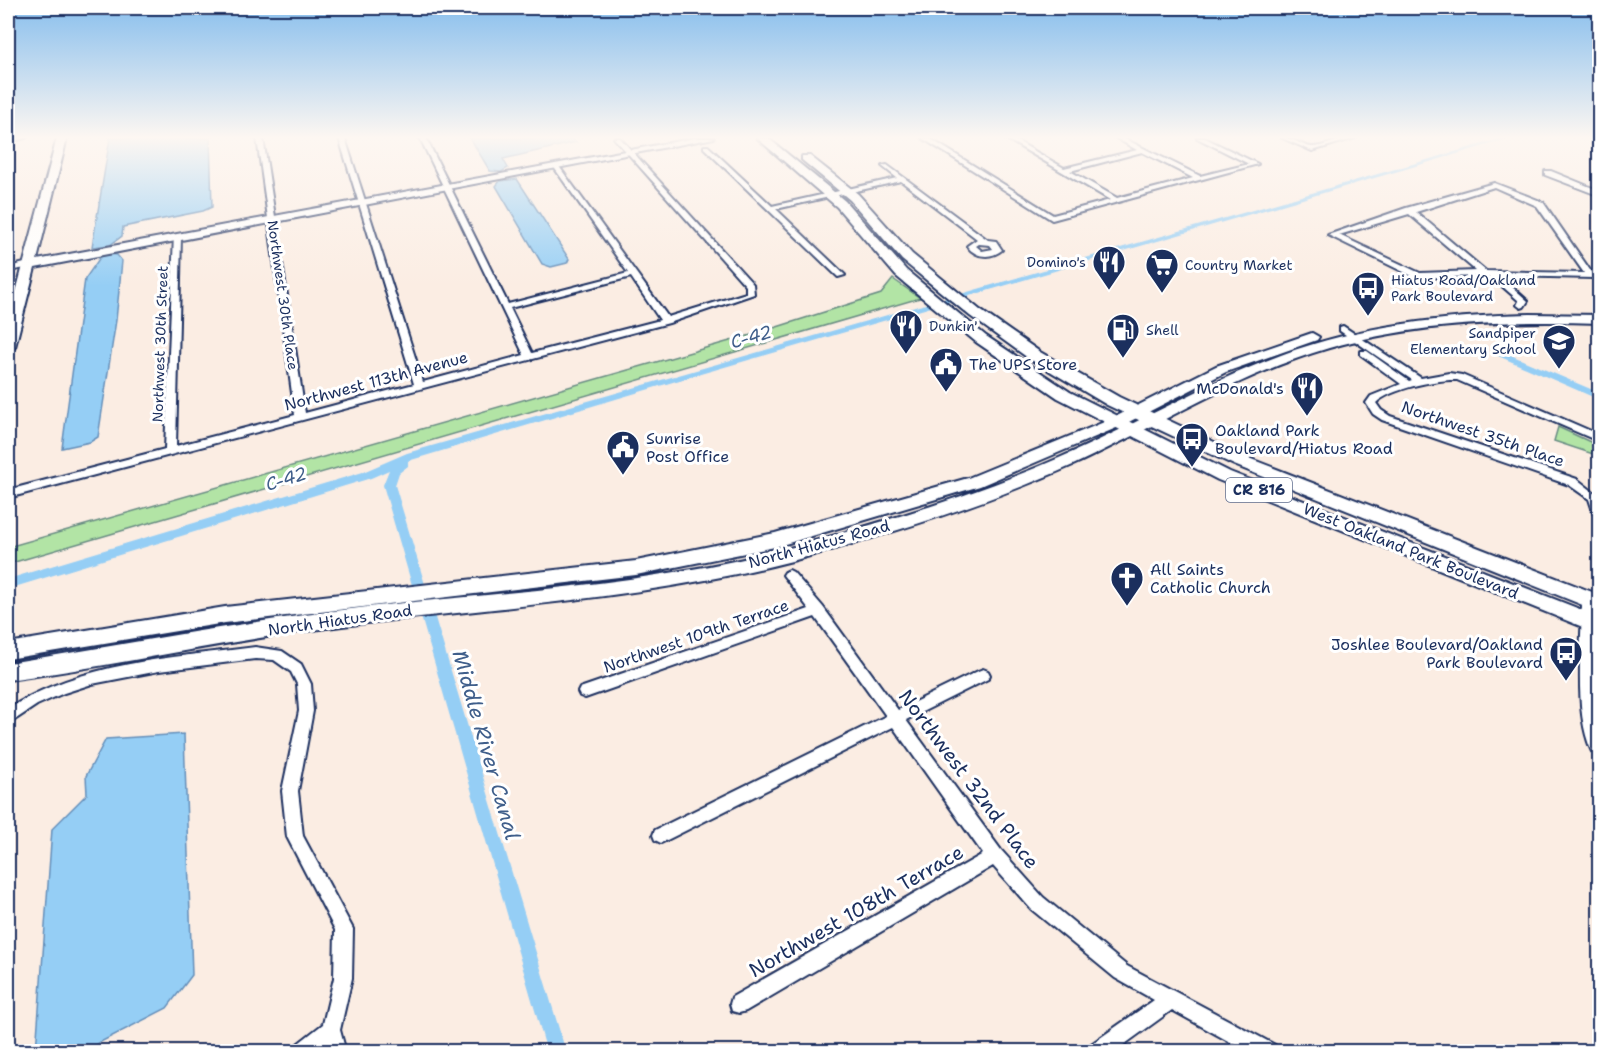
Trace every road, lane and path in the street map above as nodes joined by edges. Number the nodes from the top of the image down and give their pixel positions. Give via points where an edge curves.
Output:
1 (50, 187) edge
2 (267, 187) edge
3 (357, 187) edge
4 (446, 187) edge
5 (448, 187) edge
6 (571, 187) edge
7 (661, 187) edge
8 (751, 187) edge
9 (821, 187) edge
10 (852, 187) edge
11 (914, 187) edge
12 (1003, 187) edge
13 (1094, 187) edge
14 (1162, 187) edge
15 (1486, 187) edge
16 (1500, 187) edge
17 (1584, 187) edge
18 (845, 189) junction
19 (828, 193) junction
20 (1599, 194) edge
21 (1115, 200) junction
22 (362, 202) junction
23 (769, 206) junction
24 (1409, 210) junction
25 (272, 219) junction
26 (177, 237) junction
27 (985, 241) dead end
28 (29, 265) junction
29 (8, 269) edge
30 (634, 274) junction
31 (1486, 274) junction
32 (841, 275) dead end
33 (505, 307) junction
34 (1599, 310) edge
35 (1528, 311) junction
36 (1599, 319) edge
37 (666, 321) junction
38 (1345, 334) junction
39 (8, 346) edge
40 (529, 356) junction
41 (1421, 382) junction
42 (419, 385) junction
43 (1409, 385) junction
44 (300, 417) junction
45 (1144, 417) junction
46 (1123, 427) junction
47 (1599, 439) edge
48 (170, 451) junction
49 (8, 494) edge
50 (1599, 514) edge
51 (789, 575) dead end
52 (392, 604) junction
53 (818, 611) junction
54 (1595, 613) edge
55 (8, 651) edge
56 (8, 672) edge
57 (983, 675) dead end
58 (585, 692) dead end
59 (8, 717) edge
60 (897, 717) junction
61 (1599, 745) edge
62 (662, 835) dead end
63 (995, 856) junction
64 (1170, 1000) junction
65 (739, 1004) dead end
66 (331, 1030) junction
67 (303, 1052) edge
68 (338, 1052) edge
69 (1097, 1052) edge
70 (1268, 1052) edge

1 - 28 main road
2 - 25 street, Northwest 30th Place
3 - 22 street
4 - 22 main road
5 - 33 street
6 - 30 street
7 - 37 street, Northwest 113th Avenue via 750,286 750,294
8 - 23 street
9 - 19 main road, West Oakland Park Boulevard / CR 816
10 - 18 street
11 - 27 street
12 - 21 street via 1052,218
13 - 21 street
14 - 21 street
15 - 24 street
16 - 31 street via 1540,204 1590,276
17 - 20 street
18 - 19 street
18 - 45 main road, West Oakland Park Boulevard / CR 816 via 907,257 975,313 1043,360
19 - 23 street
19 - 46 main road, West Oakland Park Boulevard / CR 816 via 885,258 957,319 1022,368
22 - 25 main road
22 - 42 street
23 - 32 street
24 - 31 street
24 - 31 street via 1332,235 1419,276
25 - 26 main road
25 - 44 street, Northwest 30th Place
26 - 28 main road
26 - 48 street, Northwest 30th Street
28 - 29 street
28 - 39 main road
30 - 33 street
30 - 37 street
31 - 35 street via 1485,278
33 - 40 street
34 - 35 main road, North Hiatus Road
35 - 36 main road, North Hiatus Road
35 - 38 main road, North Hiatus Road via 1466,322
37 - 40 street, Northwest 113th Avenue
38 - 41 street
38 - 43 street
38 - 45 main road, North Hiatus Road via 1289,343 1229,366
40 - 42 street, Northwest 113th Avenue
41 - 43 street
41 - 47 street via 1449,376 1463,378
42 - 44 street, Northwest 113th Avenue
43 - 50 street, Northwest 35th Place via 1374,398 1371,403 1377,412 1392,420 1573,482 1594,497
44 - 48 street, Northwest 113th Avenue
45 - 46 main road, North Hiatus Road
45 - 54 main road, West Oakland Park Boulevard / CR 816
46 - 52 main road, North Hiatus Road via 974,482 775,540 636,568 455,598
46 - 54 main road, West Oakland Park Boulevard / CR 816 via 1274,497
48 - 49 street, Northwest 113th Avenue
51 - 53 street, Northwest 32nd Place
52 - 55 main road, North Hiatus Road via 225,615
52 - 56 main road, North Hiatus Road via 340,618
53 - 58 street, Northwest 109th Terrace
53 - 60 street, Northwest 32nd Place
54 - 61 main road via 1593,713
57 - 60 street
59 - 66 street via 26,701 105,675 255,653 277,655 296,668 304,684 306,711 290,791 294,837 344,929 344,978
60 - 62 street
60 - 63 street, Northwest 32nd Place
63 - 64 street, Northwest 32nd Place via 1037,903 1083,943 1121,972
63 - 65 street, Northwest 108th Terrace
64 - 69 street
64 - 70 street, Northwest 32nd Place
66 - 67 street
66 - 68 street

